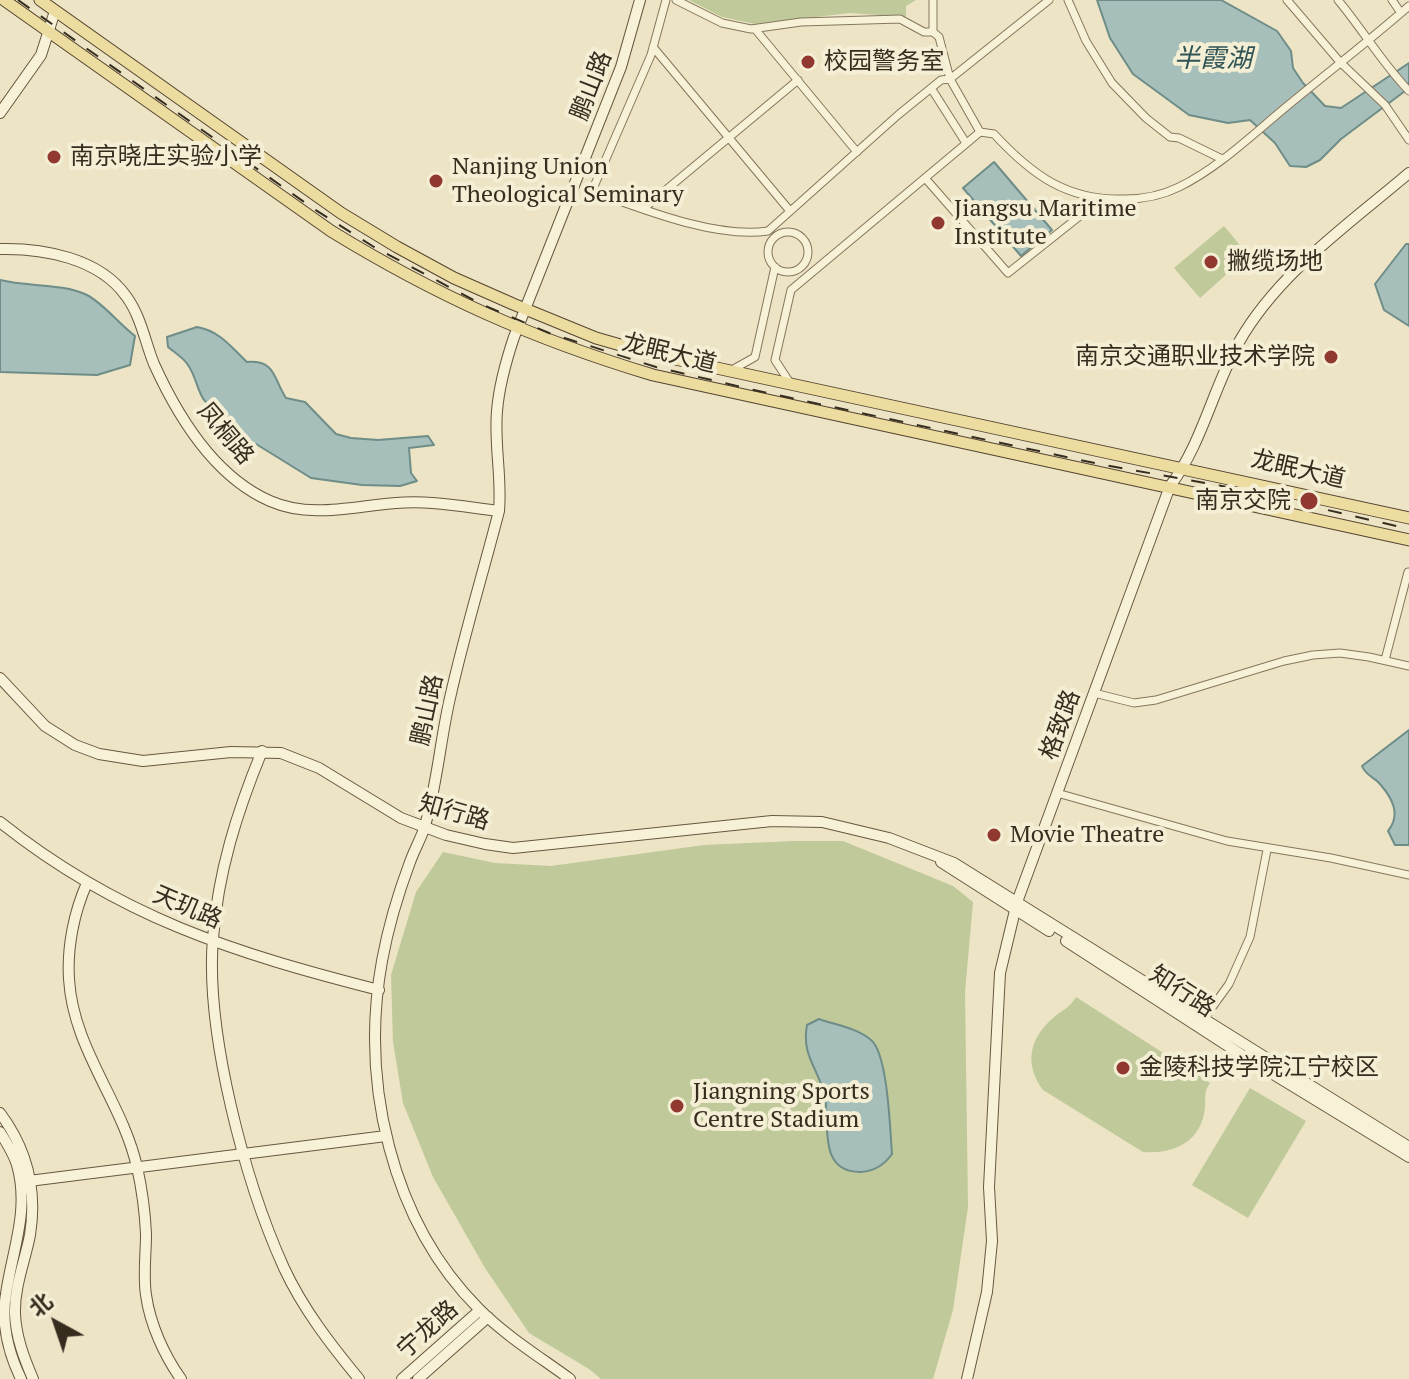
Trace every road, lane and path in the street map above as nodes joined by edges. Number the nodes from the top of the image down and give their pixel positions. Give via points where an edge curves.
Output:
1 (4, 0) edge
2 (40, 0) edge
3 (640, 0) edge
4 (666, 0) edge
5 (676, 0) edge
6 (933, 0) edge
7 (1049, 0) edge
8 (1068, 0) edge
9 (1287, 0) edge
10 (1338, 0) edge
11 (1392, 0) edge
12 (57, 5) edge
13 (1409, 6) edge
14 (1401, 13) junction
15 (755, 29) junction
16 (49, 31) junction
17 (933, 32) junction
18 (1368, 38) junction
19 (653, 47) junction
20 (1340, 62) junction
21 (950, 79) junction
22 (798, 80) junction
23 (931, 88) junction
24 (1409, 91) edge
25 (0, 113) edge
26 (980, 132) junction
27 (729, 137) junction
28 (1409, 140) edge
29 (966, 143) junction
30 (857, 152) junction
31 (1222, 159) junction
32 (1409, 173) edge
33 (925, 178) junction
34 (1100, 200) junction
35 (643, 209) junction
36 (790, 211) junction
37 (770, 235) junction
38 (0, 249) edge
39 (775, 267) junction
40 (801, 267) junction
41 (808, 276) junction
42 (525, 309) junction
43 (518, 329) junction
44 (730, 371) junction
45 (792, 385) junction
46 (1182, 470) junction
47 (1170, 486) junction
48 (499, 511) junction
49 (1409, 518) edge
50 (1409, 540) edge
51 (1408, 572) edge
52 (1385, 660) junction
53 (1409, 666) edge
54 (0, 678) edge
55 (1094, 693) junction
56 (262, 751) junction
57 (1057, 793) junction
58 (0, 822) edge
59 (424, 828) junction
60 (1267, 850) junction
61 (1409, 875) edge
62 (87, 883) junction
63 (1016, 906) junction
64 (212, 941) junction
65 (379, 990) junction
66 (1203, 1020) junction
67 (0, 1113) edge
68 (0, 1132) edge
69 (386, 1136) junction
70 (1409, 1147) edge
71 (244, 1154) junction
72 (1409, 1157) edge
73 (138, 1168) junction
74 (26, 1182) junction
75 (484, 1314) junction
76 (21, 1379) edge
77 (33, 1379) edge
78 (181, 1379) edge
79 (359, 1379) edge
80 (402, 1379) edge
81 (418, 1379) edge
82 (570, 1379) edge
83 (967, 1379) edge

1 - 16 main road, 龙眠大道
2 - 12 main road, 龙眠大道
3 - 42 street, 鹏山路 via 621,67
4 - 19 street
5 - 15 street via 722,23
6 - 17 street
7 - 21 street
8 - 31 street via 1112,83 1170,137
9 - 20 street
10 - 18 street
11 - 14 street
12 - 16 street
12 - 42 main road, 龙眠大道 via 341,213 454,278
13 - 14 street
14 - 18 street
15 - 17 street via 900,19
15 - 22 street
16 - 25 street via 41,55
16 - 43 main road, 龙眠大道 via 331,231 445,296
17 - 21 street
18 - 20 street
18 - 24 street
19 - 27 street
19 - 35 street via 592,191
20 - 28 street via 1385,105
20 - 31 street
21 - 23 street
21 - 26 street
22 - 27 street
22 - 30 street
23 - 29 street
23 - 30 street
26 - 29 street
26 - 34 street via 994,134 1049,181
27 - 35 street
27 - 36 street
29 - 33 street
30 - 36 street
31 - 34 street via 1177,189 1142,199
32 - 46 street, 格致路 via 1287,278 1252,320 1219,381
33 - 34 street via 1008,273
33 - 41 street
35 - 37 street via 719,230
36 - 37 street
37 - 39 street via 768,256
37 - 40 street via 801,237 808,255
38 - 48 street, 凤桐路 via 46,251 81,262 126,295 154,364 194,435 239,482 268,501 298,511 397,502
39 - 40 street via 788,272
39 - 44 street via 755,357
40 - 41 street
41 - 45 street via 791,290 775,360
42 - 43 street, 鹏山路
42 - 44 main road, 龙眠大道 via 596,338
43 - 47 main road, 龙眠大道 via 653,375
43 - 48 street, 鹏山路 via 497,412
44 - 45 main road, 龙眠大道
45 - 46 main road, 龙眠大道
46 - 47 street, 格致路
46 - 49 main road, 龙眠大道
47 - 50 main road, 龙眠大道
47 - 55 street, 格致路
48 - 59 street, 鹏山路 via 450,697
51 - 52 street
52 - 53 street
52 - 55 street via 1313,655 1134,703
54 - 56 street, 知行路 via 45,726 99,754 143,761
55 - 57 street, 格致路
56 - 59 street, 知行路 via 309,763
56 - 64 street via 226,851
57 - 60 street
57 - 63 street, 格致路
58 - 62 street, 天玑路
59 - 63 street, 知行路 via 513,848 772,821 822,822 889,838 937,858
59 - 65 street, 鹏山路 via 392,919
60 - 61 street
60 - 66 street via 1250,937 1229,984
62 - 64 street, 天玑路
62 - 73 street via 70,950 72,1002 85,1048 120,1116
63 - 66 street, 知行路
63 - 72 street, 知行路
63 - 83 street, 格致路 via 998,997 987,1292
64 - 65 street, 天玑路
64 - 71 street via 216,1018
65 - 69 street, 鹏山路 via 377,1073
66 - 70 street, 知行路
67 - 74 street via 25,1157
68 - 74 street
69 - 71 street
69 - 75 street, 鹏山路 via 406,1199 426,1238 452,1280
71 - 73 street
71 - 79 street via 285,1270
73 - 74 street
73 - 78 street via 146,1296 158,1339
74 - 76 street via 4,1317
74 - 77 street via 30,1235 15,1313 21,1351
75 - 80 street, 宁龙路
75 - 81 street, 宁龙路
75 - 82 street, 鹏山路

